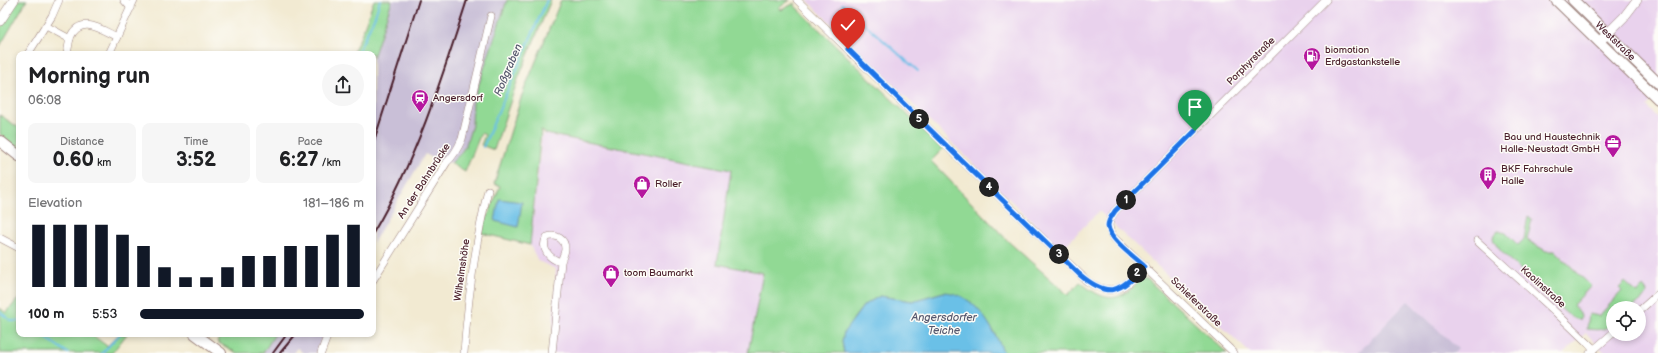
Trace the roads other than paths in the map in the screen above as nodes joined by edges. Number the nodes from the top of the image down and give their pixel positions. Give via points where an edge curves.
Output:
1 (14, 0) edge
2 (59, 0) edge
3 (124, 0) edge
4 (134, 0) edge
5 (797, 0) edge
6 (1326, 0) edge
7 (1556, 0) edge
8 (1573, 0) edge
9 (1636, 0) edge
10 (131, 8) junction
11 (491, 16) dead end
12 (0, 21) edge
13 (46, 26) junction
14 (1608, 34) junction
15 (117, 37) junction
16 (70, 39) junction
17 (1599, 42) junction
18 (30, 51) edge
19 (68, 51) edge
20 (110, 51) edge
21 (1658, 83) edge
22 (1658, 99) edge
23 (0, 141) edge
24 (16, 154) edge
25 (488, 190) dead end
26 (1108, 224) joint
27 (0, 238) edge
28 (1476, 241) dead end
29 (16, 246) edge
30 (561, 262) dead end
31 (1144, 266) junction
32 (376, 275) edge
33 (1658, 294) edge
34 (1646, 304) edge
35 (199, 337) edge
36 (327, 337) edge
37 (1606, 339) edge
38 (1592, 351) edge
39 (220, 353) edge
40 (321, 353) edge
41 (464, 353) edge
42 (552, 353) edge
43 (1234, 353) edge

1 - 12 street
2 - 13 street
3 - 10 street
4 - 10 street
5 - 31 street via 1087,281 1106,290 1115,289 1127,283
6 - 26 street, Porphyrstraße via 1115,211
7 - 17 main road, Weststraße
8 - 14 main road, Weststraße
9 - 14 street
10 - 15 street
11 - 32 street, An der Bahnbrücke via 458,149 447,162
13 - 16 street
13 - 18 street
14 - 17 street
14 - 21 main road, Weststraße
15 - 16 street via 88,25 82,26
15 - 20 street
16 - 19 street
17 - 22 main road, Weststraße
23 - 24 main road
25 - 41 street, Wilhelmshöhe via 473,263
26 - 31 street, Schieferstraße via 1113,237
27 - 29 street
28 - 38 street, Kaolinstraße via 1550,307
30 - 42 street
31 - 43 street, Schieferstraße
33 - 34 street
35 - 39 main road
36 - 40 street
37 - 38 street, Kaolinstraße

